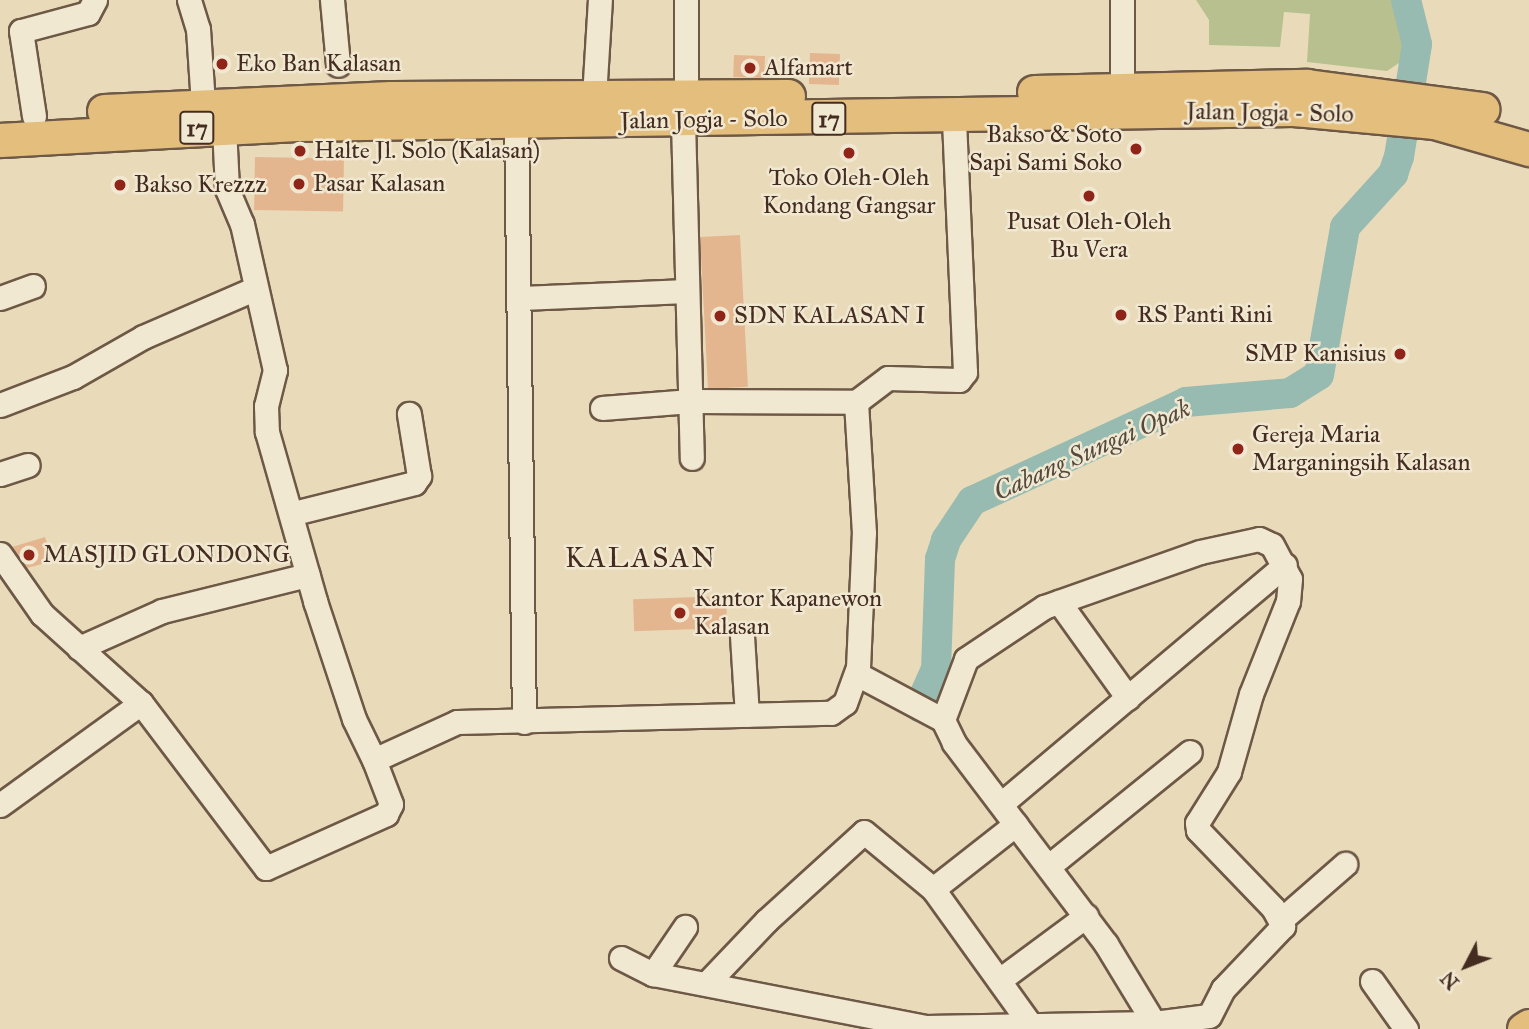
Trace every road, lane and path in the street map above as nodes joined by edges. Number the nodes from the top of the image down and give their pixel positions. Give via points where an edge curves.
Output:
1 (95, 0) edge
2 (189, 0) edge
3 (332, 0) edge
4 (600, 0) edge
5 (686, 0) edge
6 (1122, 0) edge
7 (338, 65) dead end
8 (1122, 90) junction
9 (594, 97) junction
10 (1360, 102) junction
11 (684, 109) junction
12 (1435, 111) junction
13 (529, 113) junction
14 (213, 115) junction
15 (34, 116) junction
16 (0, 117) edge
17 (954, 117) junction
18 (1529, 124) edge
19 (0, 140) edge
20 (1529, 149) edge
21 (33, 286) dead end
22 (256, 288) junction
23 (687, 291) junction
24 (521, 298) junction
25 (0, 299) edge
26 (691, 401) junction
27 (856, 402) junction
28 (0, 405) edge
29 (602, 408) dead end
30 (409, 414) dead end
31 (692, 457) dead end
32 (28, 465) dead end
33 (0, 474) edge
34 (294, 513) junction
35 (0, 554) edge
36 (1285, 565) junction
37 (308, 575) junction
38 (6, 584) edge
39 (1059, 602) junction
40 (742, 636) dead end
41 (79, 648) junction
42 (857, 674) junction
43 (1128, 698) junction
44 (141, 703) junction
45 (747, 715) junction
46 (943, 720) junction
47 (524, 722) junction
48 (1190, 752) dead end
49 (374, 760) junction
50 (1001, 804) junction
51 (0, 806) edge
52 (1016, 824) junction
53 (1345, 864) dead end
54 (1049, 866) junction
55 (933, 889) junction
56 (1086, 916) junction
57 (1282, 919) junction
58 (685, 927) dead end
59 (621, 958) dead end
60 (653, 974) junction
61 (1001, 979) junction
62 (1372, 981) dead end
63 (707, 983) junction
64 (1215, 1022) edge
65 (1154, 1023) junction
66 (1529, 1025) edge
67 (1032, 1027) junction
68 (1406, 1029) edge
69 (1523, 1029) edge

1 - 15 street via 88,13 23,28
2 - 14 street
3 - 7 street
4 - 9 street
5 - 11 street
6 - 8 street
8 - 10 highway, Jalan Jogja - Solo / 17 via 1282,85
8 - 11 highway, Jalan Jogja - Solo / 17
9 - 11 highway, Jalan Jogja - Solo / 17
9 - 13 highway, Jalan Jogja - Solo / 17
10 - 12 highway, Jalan Jogja - Solo / 17
10 - 17 highway, Jalan Jogja - Solo / 17 via 1293,109
11 - 13 highway, Jalan Jogja - Solo / 17
11 - 17 highway, Jalan Jogja - Solo / 17
11 - 23 street
12 - 18 highway, Jalan Jogja - Solo / 17
12 - 20 highway, Jalan Jogja - Solo / 17
13 - 14 highway, Jalan Jogja - Solo / 17
13 - 24 street
14 - 15 highway, Jalan Jogja - Solo / 17
14 - 19 highway, Jalan Jogja - Solo / 17
14 - 22 street via 227,189 242,225
15 - 16 highway, Jalan Jogja - Solo / 17
17 - 27 street via 965,372 959,380 888,378
21 - 25 street
22 - 28 street via 143,337 73,377
22 - 34 street via 275,370 266,406 267,432
23 - 24 street
23 - 26 street
24 - 47 street
26 - 27 street
26 - 29 street
26 - 31 street
27 - 42 street via 864,533
30 - 34 street via 419,476 414,483
32 - 33 street
34 - 37 street
35 - 38 street
36 - 39 street via 1272,545 1259,538 1200,552
36 - 43 street
36 - 57 street via 1288,601 1251,694 1234,761 1197,823 1198,830
37 - 41 street via 162,611
37 - 49 street via 354,719
38 - 41 street
39 - 43 street
39 - 46 street via 975,650 960,671
40 - 45 street
41 - 44 street
42 - 45 street via 845,703 831,713
42 - 46 street
43 - 50 street
44 - 49 street via 267,868 386,814 390,804
44 - 51 street
45 - 47 street
46 - 50 street
47 - 49 street via 457,722
48 - 54 street
50 - 52 street
52 - 54 street
52 - 55 street
53 - 57 street
54 - 56 street
55 - 61 street
55 - 63 street via 864,832 766,920
56 - 61 street
56 - 65 street
57 - 64 street via 1281,930 1223,989
58 - 60 street
59 - 60 street
60 - 63 street
61 - 67 street
62 - 68 street
63 - 67 street via 926,1027
64 - 65 street
65 - 67 street
66 - 69 main road

